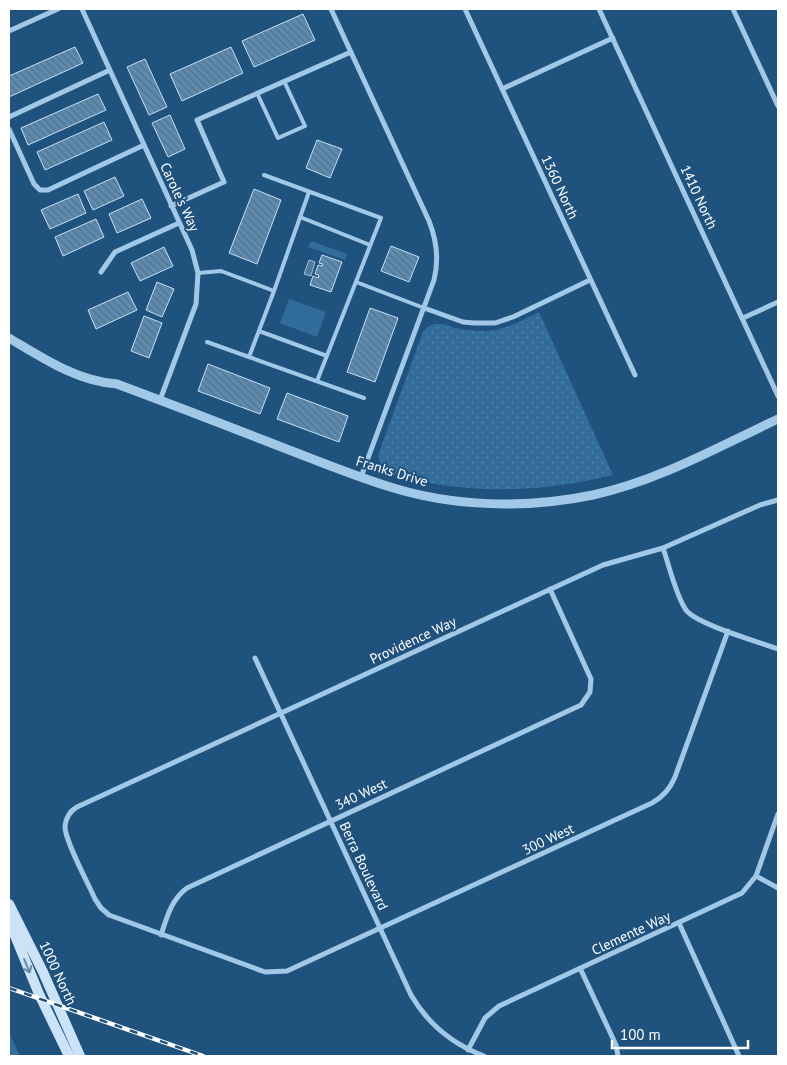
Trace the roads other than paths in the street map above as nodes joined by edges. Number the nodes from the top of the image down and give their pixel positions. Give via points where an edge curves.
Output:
1 (58, 9) edge
2 (82, 9) edge
3 (331, 9) edge
4 (465, 9) edge
5 (599, 9) edge
6 (734, 9) edge
7 (9, 31) edge
8 (613, 38) junction
9 (351, 52) junction
10 (110, 70) junction
11 (284, 81) junction
12 (502, 89) junction
13 (257, 93) junction
14 (778, 106) edge
15 (9, 117) edge
16 (9, 129) edge
17 (144, 146) junction
18 (264, 175) dead end
19 (309, 192) junction
20 (172, 206) junction
21 (300, 218) junction
22 (179, 223) junction
23 (370, 245) junction
24 (101, 272) dead end
25 (198, 273) junction
26 (590, 280) junction
27 (356, 282) junction
28 (274, 290) junction
29 (778, 302) edge
30 (424, 308) junction
31 (743, 318) junction
32 (259, 331) junction
33 (9, 338) edge
34 (207, 342) dead end
35 (327, 356) junction
36 (249, 357) junction
37 (635, 375) dead end
38 (317, 381) junction
39 (778, 396) edge
40 (364, 398) dead end
41 (160, 400) junction
42 (778, 418) edge
43 (361, 477) junction
44 (778, 500) edge
45 (663, 548) junction
46 (550, 589) junction
47 (728, 631) junction
48 (778, 649) edge
49 (255, 658) dead end
50 (281, 713) junction
51 (778, 814) edge
52 (331, 821) junction
53 (756, 876) junction
54 (778, 888) edge
55 (9, 904) edge
56 (9, 921) edge
57 (679, 923) junction
58 (380, 928) junction
59 (160, 935) junction
60 (580, 968) junction
61 (468, 1050) junction
62 (69, 1056) edge
63 (80, 1056) edge
64 (484, 1056) edge
65 (618, 1056) edge
66 (740, 1056) edge

1 - 7 street
2 - 10 street, Carole's Way
3 - 9 street
4 - 12 street, 1360 North
5 - 8 street, 1410 North
6 - 14 street
8 - 12 street
8 - 31 street, 1410 North
9 - 11 street
9 - 30 street via 433,231 437,269
10 - 15 street
10 - 17 street, Carole's Way
11 - 13 street
11 - 13 lane via 305,126 278,138
12 - 26 street, 1360 North
13 - 20 street via 197,120 224,182
16 - 17 street via 34,184 40,190 48,190
17 - 20 street, Carole's Way
18 - 19 lane
19 - 21 lane
19 - 23 lane via 381,218
20 - 22 street, Carole's Way
21 - 23 lane
21 - 28 lane
22 - 24 street via 115,252
22 - 25 street, Carole's Way via 192,250
23 - 27 lane
25 - 28 lane via 221,271
25 - 41 street, Carole's Way via 196,304
26 - 30 street via 513,317 494,322 463,322
26 - 37 street, 1360 North
27 - 30 lane
27 - 35 lane
28 - 32 lane
29 - 31 street
30 - 43 street
31 - 39 street, 1410 North
32 - 35 lane
32 - 36 lane
33 - 41 street, Franks Drive via 68,370
34 - 36 lane
35 - 38 lane
36 - 38 lane
38 - 40 lane
41 - 43 street, Franks Drive
42 - 43 street, Franks Drive via 650,477 612,490 573,498 508,504 463,501 388,487
44 - 45 street, Providence Way
45 - 46 street, Providence Way via 603,565
45 - 47 street via 686,610 697,620
46 - 50 street, Providence Way
46 - 52 street, 340 West via 589,674 590,692 585,701
47 - 48 street
47 - 58 street, 300 West via 675,777 661,797
49 - 50 street, Berra Boulevard
50 - 52 street, Berra Boulevard
50 - 59 street, Providence Way via 78,807 66,819 67,838 101,908 113,918
51 - 53 street, Clemente Way
52 - 58 street, Berra Boulevard
52 - 59 street, 340 West via 187,888 171,905
53 - 54 street
53 - 57 street, Clemente Way via 737,896
55 - 63 main road, 1000 North
56 -> 62 main road, 1000 North
57 - 60 street, Clemente Way
57 - 66 street
58 - 59 street, 300 West via 280,972 265,972
58 - 61 street, Berra Boulevard via 418,1008 442,1032
60 - 61 street, Clemente Way via 494,1009 485,1018
60 - 65 street via 616,1045
61 - 64 street, Berra Boulevard

